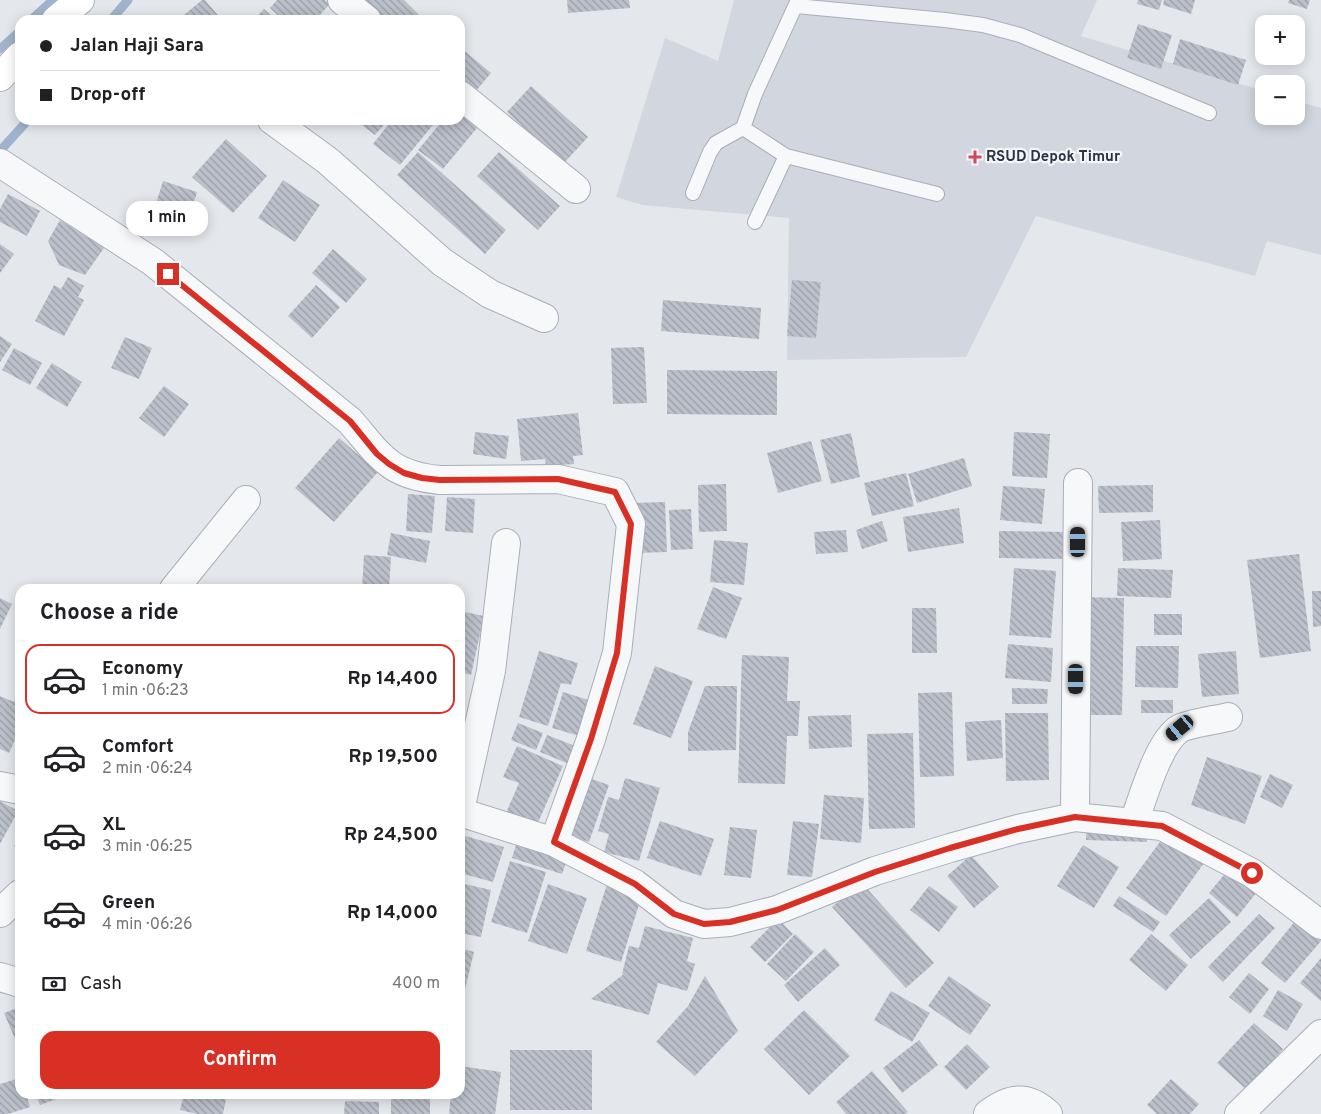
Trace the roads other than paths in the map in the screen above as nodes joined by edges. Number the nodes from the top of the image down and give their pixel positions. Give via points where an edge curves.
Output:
1 (80, 0) edge
2 (342, 0) edge
3 (797, 3) edge
4 (62, 15) edge
5 (361, 15) edge
6 (15, 61) edge
7 (0, 77) edge
8 (465, 99) edge
9 (1209, 112) dead end
10 (279, 125) edge
11 (743, 128) junction
12 (786, 156) junction
13 (2, 164) edge
14 (576, 189) dead end
15 (693, 193) dead end
16 (937, 194) dead end
17 (755, 222) dead end
18 (544, 318) dead end
19 (1078, 483) dead end
20 (246, 500) dead end
21 (506, 543) dead end
22 (178, 584) edge
23 (1228, 717) dead end
24 (0, 786) edge
25 (465, 788) edge
26 (15, 789) edge
27 (465, 813) edge
28 (1075, 817) junction
29 (1134, 822) junction
30 (554, 842) junction
31 (15, 899) edge
32 (0, 913) edge
33 (1321, 925) edge
34 (0, 977) edge
35 (15, 982) edge
36 (1321, 1034) edge
37 (988, 1114) edge
38 (1048, 1114) edge
39 (1239, 1114) edge

1 - 4 main road
2 - 5 street
3 - 9 lane via 945,20 1020,35
3 - 11 lane
6 - 7 main road
8 - 14 street
10 - 18 street via 328,161 442,262 490,294
11 - 12 lane
11 - 15 lane via 716,143
12 - 16 lane
12 - 17 lane
13 - 30 street via 153,262 350,421 377,454 404,473 440,480 558,479 615,492 631,524 617,653 591,739
19 - 28 street
20 - 22 street
21 - 25 street via 491,671
23 - 29 street via 1180,728 1171,736 1156,762
24 - 26 street
27 - 30 street
28 - 29 street
28 - 30 street via 950,848 875,872 777,910 730,922 704,924 674,914 635,884
29 - 33 street via 1162,826 1252,873
31 - 32 street
34 - 35 street
36 - 39 street
37 - 38 street via 1014,1100 1027,1102

